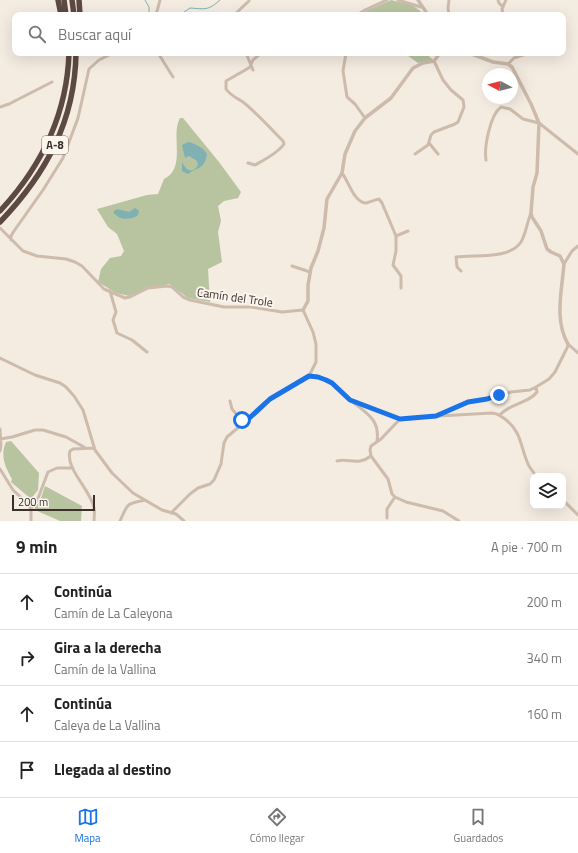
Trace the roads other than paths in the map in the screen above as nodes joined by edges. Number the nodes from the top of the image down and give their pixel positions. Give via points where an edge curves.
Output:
1 (58, 0) edge
2 (64, 0) edge
3 (72, 0) edge
4 (79, 0) edge
5 (160, 0) edge
6 (387, 0) edge
7 (398, 0) edge
8 (418, 0) edge
9 (450, 0) edge
10 (498, 0) edge
11 (506, 0) edge
12 (249, 1) dead end
13 (410, 1) edge
14 (421, 7) junction
15 (502, 7) junction
16 (60, 12) edge
17 (66, 12) edge
18 (74, 12) edge
19 (80, 12) edge
20 (157, 12) edge
21 (237, 12) edge
22 (362, 12) edge
23 (425, 12) edge
24 (449, 12) edge
25 (503, 12) edge
26 (66, 56) edge
27 (69, 56) edge
28 (76, 56) edge
29 (79, 56) edge
30 (107, 56) edge
31 (160, 56) edge
32 (247, 56) edge
33 (258, 56) edge
34 (346, 56) edge
35 (438, 56) edge
36 (477, 56) edge
37 (520, 56) edge
38 (434, 61) junction
39 (251, 63) junction
40 (508, 64) junction
41 (253, 70) dead end
42 (172, 77) dead end
43 (52, 82) dead end
44 (74, 84) junction
45 (0, 107) edge
46 (365, 118) junction
47 (539, 123) junction
48 (429, 143) junction
49 (415, 154) dead end
50 (438, 154) dead end
51 (578, 154) edge
52 (486, 160) dead end
53 (248, 163) dead end
54 (342, 173) junction
55 (28, 178) junction
56 (0, 211) edge
57 (531, 213) junction
58 (0, 222) edge
59 (1, 230) edge
60 (14, 231) junction
61 (408, 231) dead end
62 (6, 235) junction
63 (396, 236) junction
64 (12, 240) junction
65 (578, 246) edge
66 (564, 264) junction
67 (292, 266) dead end
68 (461, 271) dead end
69 (310, 272) junction
70 (401, 288) dead end
71 (110, 291) junction
72 (303, 310) junction
73 (568, 344) junction
74 (147, 352) dead end
75 (578, 353) edge
76 (0, 358) edge
77 (309, 376) junction
78 (536, 387) junction
79 (230, 400) dead end
80 (354, 401) junction
81 (500, 415) junction
82 (436, 416) junction
83 (400, 419) junction
84 (244, 423) junction
85 (0, 429) edge
86 (0, 439) edge
87 (377, 442) junction
88 (84, 447) junction
89 (94, 448) junction
90 (0, 451) edge
91 (371, 456) junction
92 (337, 461) dead end
93 (73, 468) junction
94 (0, 469) edge
95 (534, 473) edge
96 (395, 497) junction
97 (145, 500) junction
98 (566, 503) edge
99 (31, 509) junction
100 (172, 513) junction
101 (578, 515) edge
102 (387, 518) dead end
103 (30, 521) edge
104 (94, 521) edge
105 (120, 521) edge
106 (184, 521) edge
107 (459, 521) edge

1 - 16 highway
2 - 17 highway
3 - 18 highway
4 - 19 highway
5 - 20 street
6 - 22 street
7 - 13 street
8 - 14 street
9 - 24 street
10 - 15 street
11 - 15 street
12 - 21 street
13 - 14 street
14 - 23 street
15 - 25 street
26 - 55 highway via 58,108 45,146
27 - 55 highway, A-8 via 61,110 46,146
28 - 44 highway, A-8
29 - 44 highway
30 - 60 street via 88,69 78,118 63,158 44,190
31 - 42 street
32 - 39 street
33 - 39 street
34 - 46 street via 343,71 347,97
35 - 38 street
36 - 40 street
37 - 40 street
38 - 46 street via 413,68 391,98
38 - 48 street via 443,80 464,104 458,122 434,132
39 - 41 street
39 - 53 street via 242,73 228,80 225,86 229,93 261,118 283,142 283,146 266,160 255,165
40 - 47 street via 517,75
43 - 45 street
44 - 58 highway, A-8 via 62,131 46,162 25,193
46 - 54 street via 350,141
47 - 51 street
47 - 52 street via 523,119 506,108 500,108 488,133
47 - 57 street via 537,173
48 - 49 street
48 - 50 street
54 - 63 street via 361,202 367,203 377,199 381,202
54 - 69 street via 326,199 324,228
55 - 56 highway, A-8
57 - 66 street via 542,231 547,249 560,256
57 - 68 street via 522,240 512,250 485,256 456,257 457,267
59 - 62 street, Camín del Trole
60 - 62 street
60 - 64 street
61 - 63 street
62 - 64 street, Camín del Trole
63 - 70 street via 393,265 401,276
64 - 71 street, Camín del Trole via 23,251 31,254 75,262 98,284
65 - 66 street
66 - 73 street via 560,311 562,332
67 - 69 street
69 - 72 street via 308,301
71 - 72 street, Camín del Trole via 130,297 148,288 167,286 190,300 224,307 251,307 282,312
71 - 74 street via 116,312 113,320 117,333 132,340
72 - 77 street via 316,344 316,362
73 - 75 street
73 - 78 street via 556,372
76 - 89 street via 66,387 83,410
77 - 80 street via 326,380
77 - 84 street via 270,399
78 - 81 street via 537,392 533,396 510,406
78 - 82 street via 472,401
79 - 84 street via 232,409
80 - 83 street
80 - 87 street via 376,423
81 - 82 street via 492,413
81 - 95 street via 516,430 528,465
82 - 83 street
83 - 87 street
84 - 100 street via 225,439 221,464 214,480 190,494
85 - 86 street
86 - 88 street via 43,430 66,437
86 - 90 street
87 - 91 street via 370,448
88 - 89 street
88 - 93 street via 70,451
89 - 97 street via 112,473 133,493
91 - 92 street via 357,461
91 - 96 street via 388,479 390,491
93 - 99 street via 56,468 48,472 37,501
93 - 104 street via 92,504
94 - 99 street via 13,490
96 - 102 street via 387,509
96 - 107 street via 421,507 443,511
97 - 100 street
97 - 105 street via 128,505
98 - 101 street
99 - 103 street
100 - 106 street

